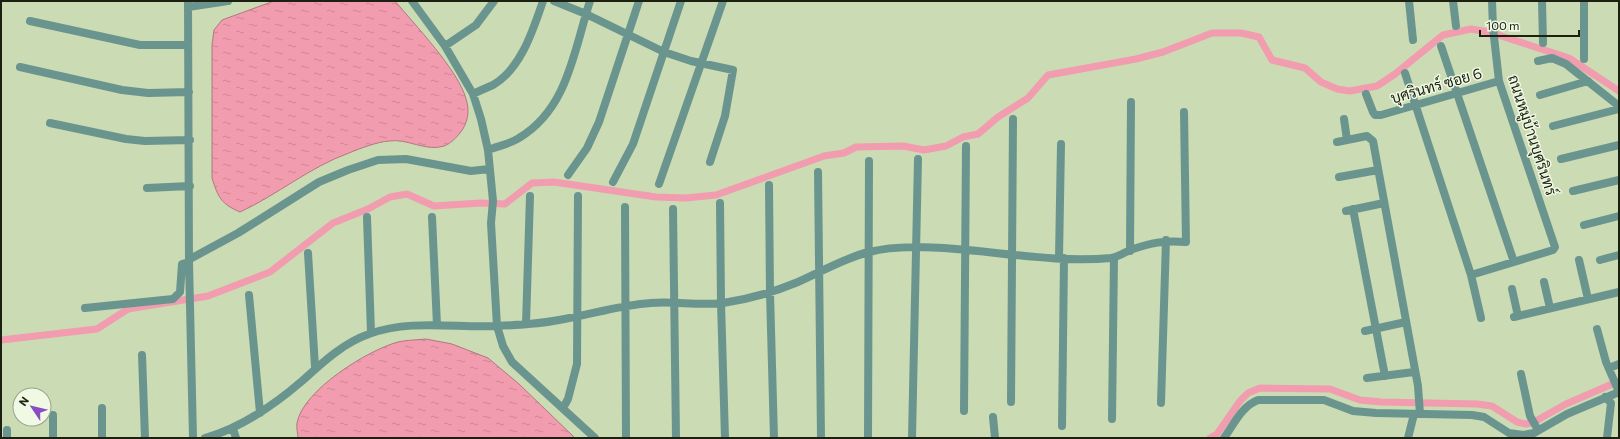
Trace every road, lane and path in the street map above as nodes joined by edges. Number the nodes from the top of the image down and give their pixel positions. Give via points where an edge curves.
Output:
1 (228, 1) edge
2 (412, 1) edge
3 (494, 1) edge
4 (543, 1) edge
5 (554, 1) edge
6 (590, 1) edge
7 (639, 1) edge
8 (681, 1) edge
9 (723, 1) edge
10 (1409, 1) edge
11 (1453, 1) edge
12 (1492, 1) edge
13 (1542, 1) edge
14 (1584, 1) edge
15 (188, 4) edge
16 (586, 14) junction
17 (30, 21) dead end
18 (1456, 26) dead end
19 (628, 34) junction
20 (1413, 40) dead end
21 (1543, 43) dead end
22 (188, 45) junction
23 (445, 46) junction
24 (1441, 46) dead end
25 (664, 52) junction
26 (1584, 59) dead end
27 (1538, 61) dead end
28 (701, 63) junction
29 (20, 67) dead end
30 (1404, 73) dead end
31 (1499, 81) junction
32 (1588, 81) junction
33 (189, 92) junction
34 (1458, 92) junction
35 (473, 94) junction
36 (1366, 94) dead end
37 (1540, 95) dead end
38 (1131, 102) dead end
39 (1416, 105) junction
40 (1619, 108) edge
41 (1184, 112) dead end
42 (1013, 119) dead end
43 (1344, 119) dead end
44 (50, 123) dead end
45 (1553, 126) dead end
46 (190, 140) junction
47 (1347, 140) junction
48 (1337, 142) dead end
49 (1061, 144) dead end
50 (1619, 145) edge
51 (966, 146) dead end
52 (488, 150) junction
53 (918, 159) dead end
54 (1561, 159) dead end
55 (869, 161) dead end
56 (710, 162) dead end
57 (489, 169) junction
58 (1378, 170) junction
59 (818, 172) dead end
60 (568, 174) dead end
61 (1339, 177) dead end
62 (1619, 180) edge
63 (614, 182) dead end
64 (659, 184) dead end
65 (770, 185) dead end
66 (190, 186) junction
67 (147, 188) dead end
68 (1572, 191) dead end
69 (530, 196) dead end
70 (578, 196) dead end
71 (720, 203) dead end
72 (1384, 203) junction
73 (625, 207) dead end
74 (673, 209) dead end
75 (1619, 216) edge
76 (367, 217) dead end
77 (432, 217) dead end
78 (1584, 225) dead end
79 (1166, 240) junction
80 (916, 247) junction
81 (965, 250) junction
82 (1130, 251) junction
83 (869, 252) junction
84 (308, 253) dead end
85 (1012, 254) junction
86 (1619, 255) edge
87 (1061, 258) junction
88 (1114, 258) junction
89 (189, 260) junction
90 (1579, 260) dead end
91 (1600, 260) dead end
92 (1514, 262) junction
93 (819, 272) junction
94 (1471, 275) junction
95 (1544, 282) dead end
96 (1512, 289) dead end
97 (1619, 292) edge
98 (770, 293) junction
99 (249, 295) dead end
100 (1588, 299) junction
101 (674, 303) junction
102 (720, 303) junction
103 (626, 306) junction
104 (85, 308) dead end
105 (1550, 308) junction
106 (577, 316) junction
107 (1481, 318) dead end
108 (1406, 322) junction
109 (526, 324) junction
110 (437, 325) junction
111 (497, 326) junction
112 (1377, 329) junction
113 (1597, 329) dead end
114 (1365, 331) dead end
115 (371, 333) junction
116 (142, 355) dead end
117 (1619, 364) edge
118 (315, 367) junction
119 (1609, 368) junction
120 (1414, 372) junction
121 (1521, 374) dead end
122 (1385, 376) junction
123 (1367, 378) dead end
124 (1617, 387) edge
125 (1605, 397) junction
126 (1011, 402) dead end
127 (1161, 403) dead end
128 (102, 408) dead end
129 (563, 408) junction
130 (964, 411) dead end
131 (1418, 412) junction
132 (260, 413) junction
133 (53, 415) dead end
134 (993, 417) dead end
135 (1112, 419) dead end
136 (1062, 426) dead end
137 (1535, 426) junction
138 (233, 429) junction
139 (1523, 437) edge
140 (53, 438) edge
141 (102, 438) edge
142 (145, 438) edge
143 (193, 438) edge
144 (204, 438) edge
145 (236, 438) edge
146 (596, 438) edge
147 (626, 438) edge
148 (676, 438) edge
149 (726, 438) edge
150 (774, 438) edge
151 (821, 438) edge
152 (868, 438) edge
153 (912, 438) edge
154 (995, 438) edge
155 (1224, 438) edge
156 (1408, 438) edge
157 (1607, 438) edge

1 - 15 street
2 - 23 street
3 - 23 street via 476,25
4 - 35 street via 518,59 494,84
5 - 16 street
6 - 16 street
7 - 19 street
8 - 25 street
9 - 28 street
10 - 20 street
11 - 18 street
12 - 31 street, ถนนหมู่บ้านบุศรินทร์ via 1492,28
13 - 21 street
14 - 26 street
15 - 22 street
16 - 19 street
16 - 52 street via 568,77 556,102 540,123 518,139
17 - 22 street via 140,45
19 - 25 street
19 - 60 street via 599,122 587,148
22 - 33 street
23 - 35 street
24 - 34 street
25 - 28 street
25 - 63 street via 633,144
27 - 32 street via 1552,58 1566,64
28 - 56 street via 733,70 725,116
28 - 64 street
29 - 33 street via 122,90 148,93
30 - 39 street
31 - 34 street, บุศรินทร์ ซอย 6
31 - 92 street, ถนนหมู่บ้านบุศรินทร์ via 1555,245 1553,250
32 - 37 street
32 - 40 street
33 - 46 street
34 - 39 street, บุศรินทร์ ซอย 6
34 - 92 street
35 - 52 street
36 - 39 street, บุศรินทร์ ซอย 6 via 1377,116
38 - 82 street
39 - 94 street
40 - 45 street
41 - 79 street via 1186,242
42 - 85 street
43 - 47 street
44 - 46 street via 126,139
46 - 66 street
47 - 48 street
47 - 58 street via 1370,137
49 - 87 street
50 - 54 street
51 - 81 street
52 - 57 street
53 - 80 street
55 - 83 street
57 - 89 street via 471,171 406,159 378,160 319,182 238,233
57 - 111 street via 493,201 491,223
58 - 61 street
58 - 72 street
59 - 93 street
62 - 68 street
65 - 98 street
66 - 67 street
66 - 89 street
69 - 109 street
70 - 106 street
71 - 102 street
72 - 108 street
72 - 112 street via 1349,210
73 - 103 street
74 - 101 street
75 - 78 street
76 - 115 street
77 - 110 street
79 - 82 street
79 - 127 street
80 - 81 street
80 - 83 street via 895,247
80 - 153 street
81 - 85 street
81 - 130 street
82 - 88 street
83 - 93 street
83 - 152 street
84 - 118 street
85 - 87 street
85 - 126 street
86 - 91 street
87 - 88 street
87 - 136 street
88 - 135 street
89 - 104 street via 182,264 180,292 172,299
89 - 143 street
90 - 100 street
92 - 94 street
93 - 98 street
93 - 151 street
94 - 107 street
95 - 105 street
96 - 105 street via 1516,316
97 - 100 street
98 - 102 street
98 - 150 street
99 - 132 street
100 - 105 street
101 - 102 street
101 - 103 street
101 - 148 street
102 - 149 street
103 - 106 street
103 - 147 street
106 - 109 street
106 - 129 street via 577,364 570,394
108 - 112 street
108 - 120 street
109 - 111 street
110 - 111 street
110 - 115 street via 405,326
111 - 129 street via 503,346 512,362
112 - 114 street
112 - 122 street
113 - 119 street
115 - 118 street via 353,341
116 - 142 street
117 - 119 street
118 - 132 street via 297,385
119 - 124 street
120 - 122 street
120 - 131 street via 1419,394
121 - 137 street
122 - 123 street
124 - 125 street
125 - 137 street
125 - 157 street via 1611,403
128 - 141 street
129 - 146 street
131 - 139 street via 1484,417 1509,433
131 - 155 street via 1353,411 1324,400 1258,400 1245,408
131 - 156 street
132 - 138 street
133 - 140 street
134 - 154 street
137 - 139 street
138 - 144 street
138 - 145 street

